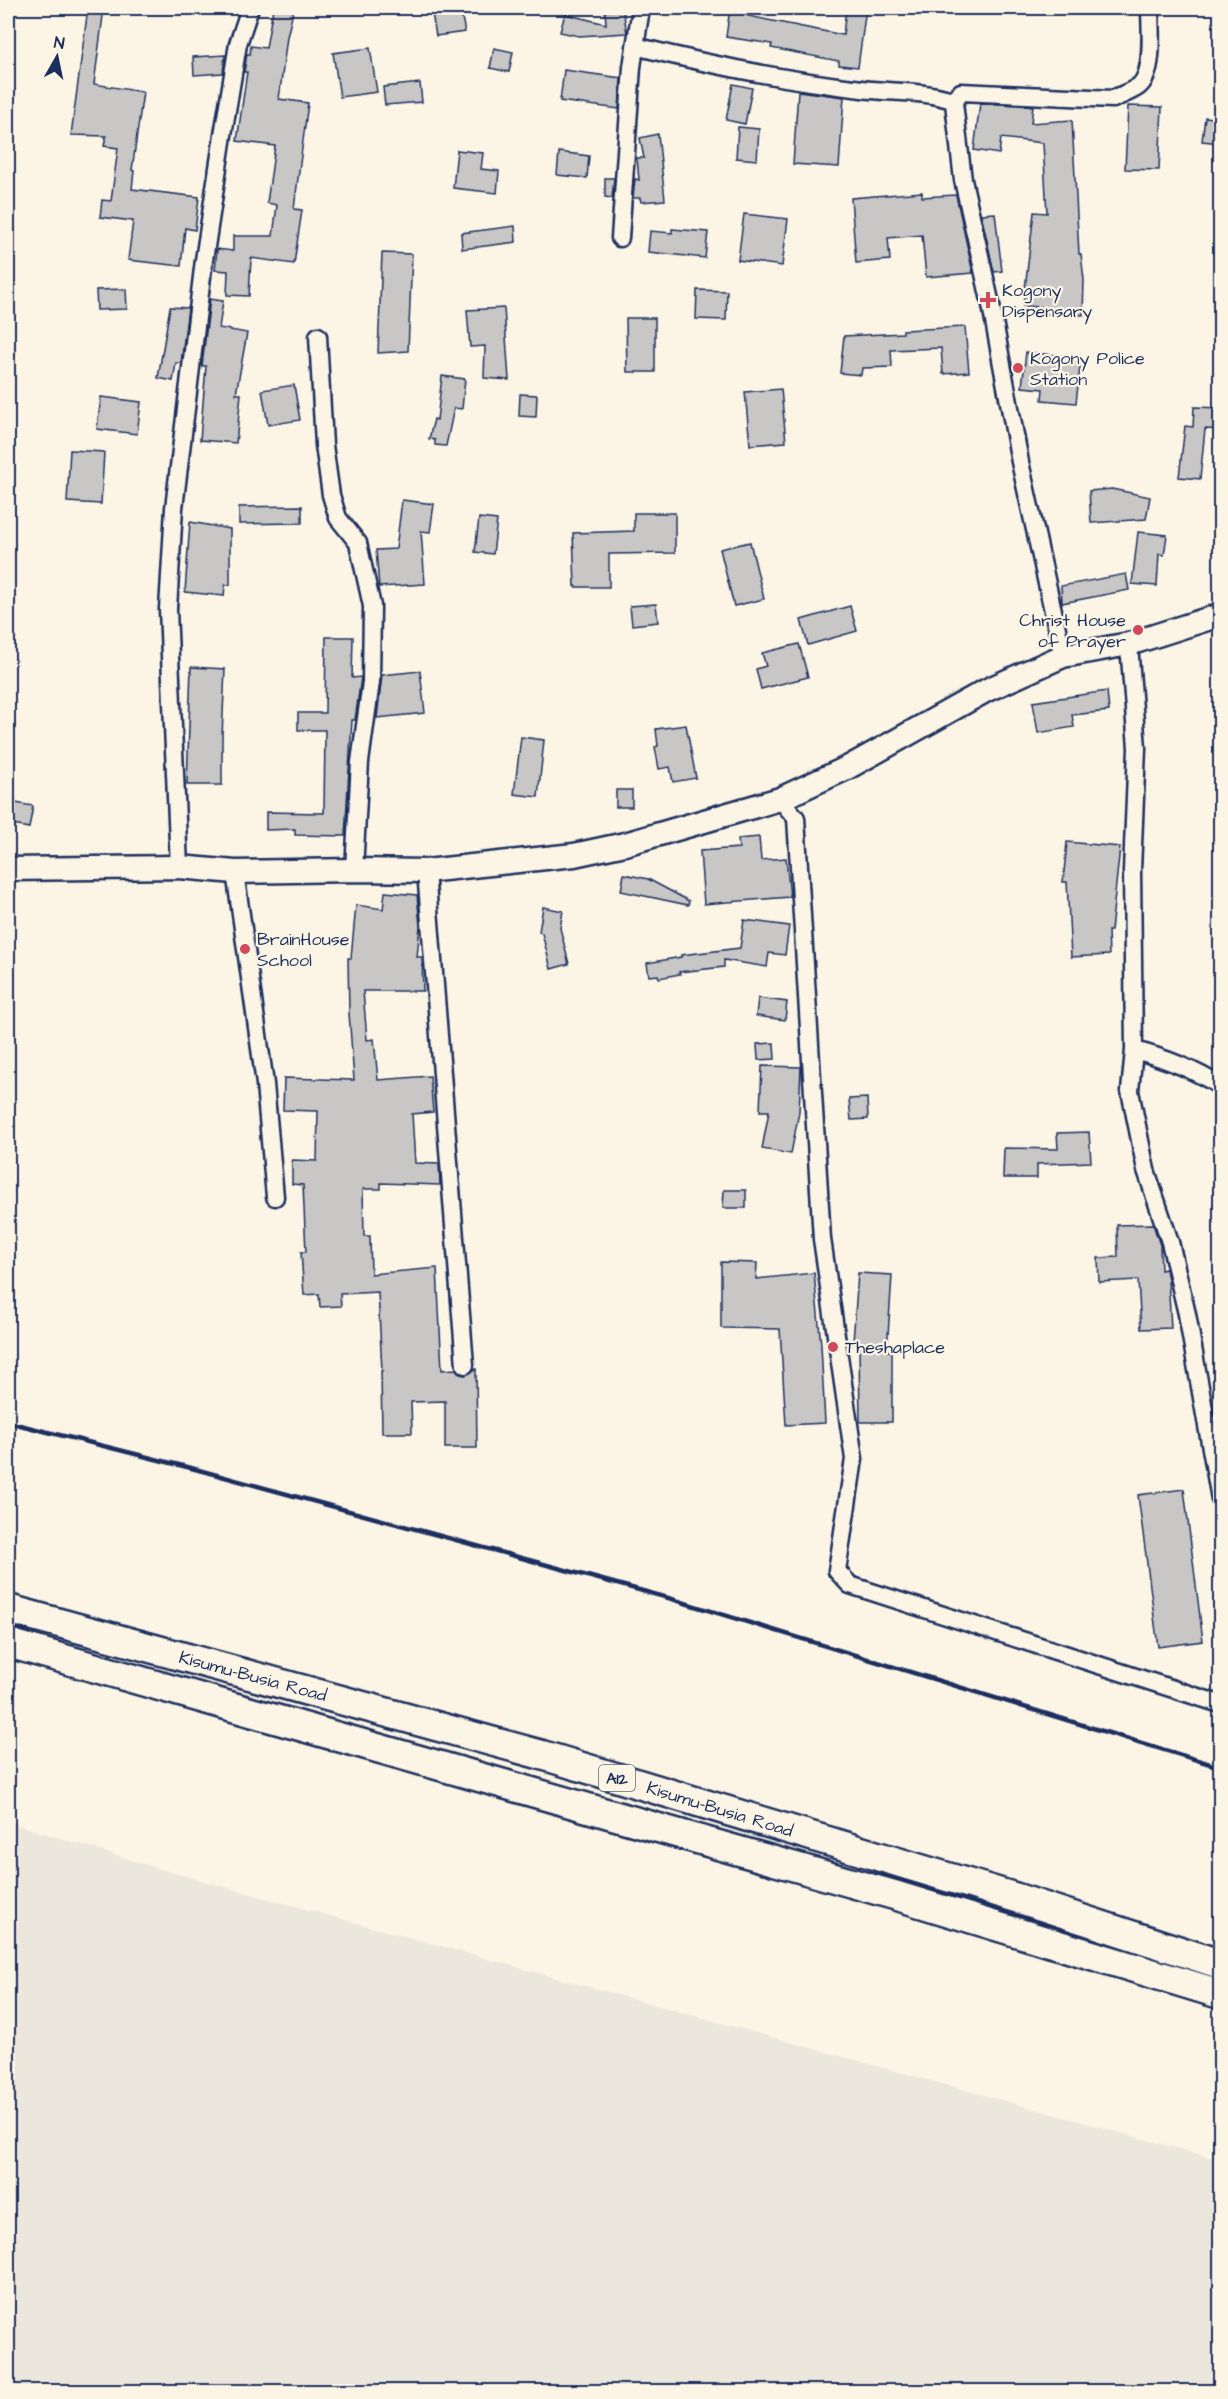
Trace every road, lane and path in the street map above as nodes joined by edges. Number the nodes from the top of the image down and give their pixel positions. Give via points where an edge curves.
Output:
1 (250, 8) edge
2 (641, 8) edge
3 (1150, 8) edge
4 (636, 46) junction
5 (954, 103) junction
6 (620, 238) dead end
7 (318, 336) dead end
8 (1221, 615) edge
9 (1129, 644) junction
10 (1063, 656) junction
11 (780, 799) junction
12 (179, 867) junction
13 (8, 869) edge
14 (354, 870) junction
15 (426, 871) junction
16 (236, 872) junction
17 (1134, 1050) junction
18 (1221, 1086) edge
19 (275, 1197) dead end
20 (465, 1365) dead end
21 (1221, 1499) edge
22 (8, 1609) edge
23 (8, 1643) edge
24 (1221, 1704) edge
25 (1221, 1964) edge
26 (1221, 1994) edge

1 - 12 street via 238,44 219,158 174,508 168,609
2 - 4 street
3 - 5 street via 1146,77 1140,86 1127,93 1113,99 961,92
4 - 5 street via 733,69 863,89 931,93
4 - 6 street
5 - 10 street via 963,180
7 - 14 street via 331,495 338,518 358,543 372,606 371,682 360,762
8 - 9 main road
9 - 10 main road
9 - 17 street via 1137,748 1132,871
10 - 11 main road via 987,690 849,767
11 - 15 main road via 574,855
11 - 24 street via 796,818 822,1239 854,1460 837,1571 850,1585
12 - 13 main road
12 - 16 main road
14 - 15 main road
14 - 16 main road
15 - 20 street
16 - 19 street via 265,1084
17 - 18 street via 1163,1057
17 - 21 street via 1131,1091 1143,1159 1170,1242 1187,1314
22 - 25 highway, Kisumu-Busia Road / A12 via 542,1755 1017,1898
23 - 26 highway, Kisumu-Busia Road / A12 via 883,1892

